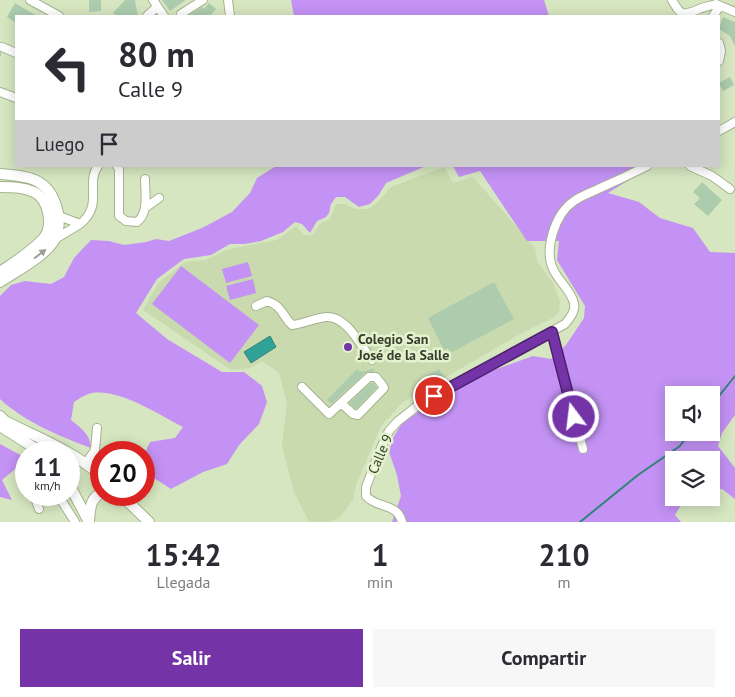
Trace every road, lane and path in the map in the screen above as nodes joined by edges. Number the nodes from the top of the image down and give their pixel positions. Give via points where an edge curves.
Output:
1 (30, 0) edge
2 (204, 0) edge
3 (228, 0) edge
4 (672, 0) edge
5 (155, 4) edge
6 (716, 4) edge
7 (735, 12) edge
8 (181, 14) dead end
9 (53, 15) edge
10 (148, 15) edge
11 (163, 15) edge
12 (230, 15) edge
13 (2, 49) dead end
14 (15, 52) edge
15 (0, 92) edge
16 (15, 98) edge
17 (735, 122) edge
18 (720, 130) edge
19 (97, 167) edge
20 (118, 167) edge
21 (645, 167) edge
22 (692, 167) edge
23 (0, 174) edge
24 (145, 179) dead end
25 (0, 187) edge
26 (730, 188) dead end
27 (159, 198) dead end
28 (145, 208) junction
29 (60, 216) junction
30 (80, 224) junction
31 (55, 239) junction
32 (0, 272) edge
33 (0, 282) edge
34 (256, 306) dead end
35 (552, 332) junction
36 (372, 360) dead end
37 (302, 387) dead end
38 (342, 404) junction
39 (0, 416) edge
40 (0, 426) edge
41 (97, 428) dead end
42 (24, 441) edge
43 (583, 449) dead end
44 (89, 465) joint
45 (80, 505) edge
46 (38, 506) edge
47 (65, 506) edge
48 (92, 506) edge
49 (132, 506) edge
50 (39, 509) dead end
51 (75, 522) edge
52 (89, 522) edge
53 (149, 522) edge
54 (402, 522) edge

1 - 9 street
2 - 8 street
3 - 12 street
4 - 6 street via 685,14
5 - 10 street
5 - 11 street
6 - 7 street
13 - 14 street
15 - 16 street
17 - 18 street
19 - 30 street via 94,172 92,208
20 - 28 street via 119,216 126,222 137,222
21 - 35 street, Calle 9 via 572,202 560,216 550,246 550,262 574,306 570,319
22 - 26 street
23 - 29 main road via 32,178 41,183 56,202
24 - 28 street
25 - 32 main road via 36,192 44,202 49,221 43,238
27 - 28 street
29 - 30 street
29 - 31 main road
30 - 31 street
33 -> 31 main road via 46,251
34 - 36 street via 267,301 274,303 292,325 327,317 337,318 344,322
35 - 43 street
35 - 54 street, Calle 9 via 434,396 405,415 389,431 366,487 366,496 393,508
37 - 38 street via 329,414
38 - 38 street via 369,377 376,377 384,386 358,415
39 - 44 main road
40 - 42 main road
41 - 44 street via 95,450
45 - 52 main road
46 - 50 street
47 - 51 street
48 - 52 main road
49 - 53 main road

